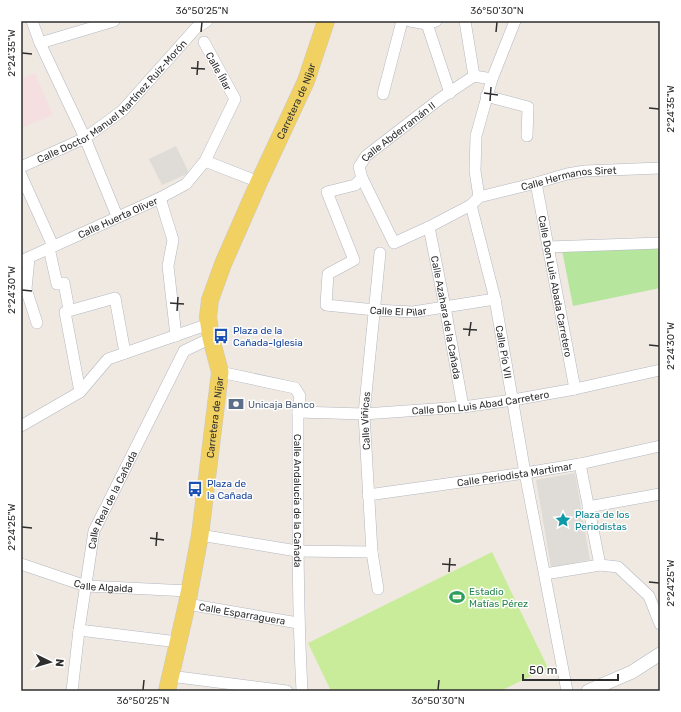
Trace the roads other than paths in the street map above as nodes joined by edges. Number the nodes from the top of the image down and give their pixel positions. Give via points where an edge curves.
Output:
1 (32, 21) edge
2 (114, 21) edge
3 (207, 21) edge
4 (326, 21) edge
5 (402, 21) edge
6 (410, 21) edge
7 (465, 21) edge
8 (516, 21) edge
9 (196, 23) edge
10 (432, 23) edge
11 (204, 42) dead end
12 (40, 43) junction
13 (474, 76) junction
14 (492, 79) junction
15 (450, 93) junction
16 (383, 94) dead end
17 (486, 96) junction
18 (235, 99) joint
19 (527, 136) dead end
20 (85, 138) junction
21 (205, 160) junction
22 (21, 167) edge
23 (660, 168) edge
24 (21, 175) edge
25 (362, 178) junction
26 (259, 182) junction
27 (536, 183) junction
28 (160, 198) junction
29 (475, 201) junction
30 (117, 216) junction
31 (429, 227) junction
32 (394, 243) joint
33 (660, 243) edge
34 (51, 247) junction
35 (548, 247) junction
36 (380, 253) dead end
37 (25, 260) edge
38 (494, 299) junction
39 (445, 307) junction
40 (69, 310) junction
41 (375, 310) junction
42 (37, 323) dead end
43 (210, 331) junction
44 (176, 336) junction
45 (125, 352) junction
46 (660, 370) edge
47 (220, 372) junction
48 (575, 389) junction
49 (80, 392) junction
50 (513, 400) junction
51 (463, 407) junction
52 (298, 412) junction
53 (364, 414) junction
54 (21, 426) edge
55 (660, 446) edge
56 (580, 464) junction
57 (525, 473) junction
58 (660, 494) edge
59 (368, 495) junction
60 (588, 507) junction
61 (200, 535) junction
62 (298, 551) junction
63 (372, 552) junction
64 (21, 564) edge
65 (600, 565) junction
66 (545, 574) junction
67 (86, 586) junction
68 (378, 589) dead end
69 (188, 598) junction
70 (298, 623) junction
71 (660, 624) edge
72 (80, 630) junction
73 (178, 642) junction
74 (660, 654) edge
75 (168, 683) edge
76 (248, 689) edge
77 (72, 691) edge
78 (287, 691) edge
79 (302, 691) edge
80 (567, 691) edge
81 (588, 691) edge

1 - 12 street
2 - 12 street
3 - 9 street, Calle Doctor Manuel Martínez Ruiz-Morón
4 - 26 main road, Carretera de Níjar via 306,82
5 - 16 street
6 - 10 street
7 - 13 street
8 - 14 street, Calle Pío VII
9 - 20 street, Calle Doctor Manuel Martínez Ruiz-Morón via 122,111
10 - 15 street
11 - 18 street, Calle Íllar
12 - 20 street
13 - 14 street
13 - 15 street, Calle Abderramán II
14 - 17 street, Calle Pío VII
15 - 25 street, Calle Abderramán II via 366,156 359,167
17 - 19 street via 528,107
17 - 29 street, Calle Pío VII via 476,136
18 - 21 street, Calle Huerta Oliver
20 - 22 street, Calle Doctor Manuel Martínez Ruiz-Morón
20 - 30 street
21 - 26 street
21 - 28 street, Calle Huerta Oliver via 186,184
23 - 27 street, Calle Hermanos Siret via 585,171
24 - 34 street
25 - 32 street, Calle Abderramán II
25 - 41 street, Calle El Pilar via 355,185 327,192 354,260 328,274 326,305
26 - 43 main road, Carretera de Níjar via 210,300
27 - 29 street, Calle Hermanos Siret
27 - 35 street, Calle Don Luis Abada Carretero
28 - 30 street, Calle Huerta Oliver
28 - 44 street via 173,240 168,266
29 - 31 street, Calle Hermanos Siret
29 - 38 street, Calle Pío VII
30 - 34 street, Calle Huerta Oliver
31 - 32 street, Calle Hermanos Siret
31 - 39 street, Calle Azahara de la Cañada
33 - 35 street
34 - 37 street, Calle Huerta Oliver
34 - 40 street via 57,284 64,283
35 - 48 street, Calle Don Luis Abada Carretero
36 - 41 street, Calle Viñicas
37 - 42 street via 26,289
38 - 39 street, Calle El Pilar
38 - 50 street, Calle Pío VII
39 - 41 street, Calle El Pilar via 412,312
39 - 51 street, Calle Azahara de la Cañada
40 - 45 street via 115,298
40 - 49 street via 65,312
41 - 53 street, Calle Viñicas
43 - 44 street
43 - 47 main road, Carretera de Níjar
43 - 67 street, Calle Real de la Cañada via 184,351 94,531
44 - 45 street
45 - 49 street via 108,359
46 - 48 street, Calle Don Luis Abad Carretero
47 - 52 street, Calle Andalucía de la Cañada via 295,388 300,396
47 - 61 main road, Carretera de Níjar
48 - 50 street, Calle Don Luis Abad Carretero
49 - 54 street
50 - 51 street, Calle Don Luis Abad Carretero
50 - 57 street, Calle Pío VII
51 - 53 street, Calle Don Luis Abad Carretero
52 - 53 street, Calle Don Luis Abad Carretero
52 - 62 street, Calle Andalucía de la Cañada
53 - 59 street, Calle Viñicas
55 - 56 street, Calle Periodista Martimar
56 - 57 street, Calle Periodista Martimar
56 - 60 street
57 - 59 street, Calle Periodista Martimar
57 - 66 street, Calle Pío VII
58 - 60 street
59 - 63 street, Calle Viñicas
60 - 65 street
61 - 62 street
61 - 69 main road, Carretera de Níjar
62 - 63 street
62 - 70 street, Calle Andalucía de la Cañada
63 - 68 street, Calle Viñicas
64 - 67 street, Calle Algaida
65 - 66 street
65 - 71 street via 618,567 649,596
66 - 80 street, Calle Pío VII
67 - 69 street, Calle Algaida
67 - 72 street, Calle Real de la Cañada
69 - 70 street, Calle Esparraguera
69 - 73 main road, Carretera de Níjar
70 - 79 street, Calle Andalucía de la Cañada
72 - 73 street
72 - 77 street, Calle Real de la Cañada
73 - 75 main road, Carretera de Níjar
74 - 81 street via 632,672
75 - 76 street
76 - 78 street

